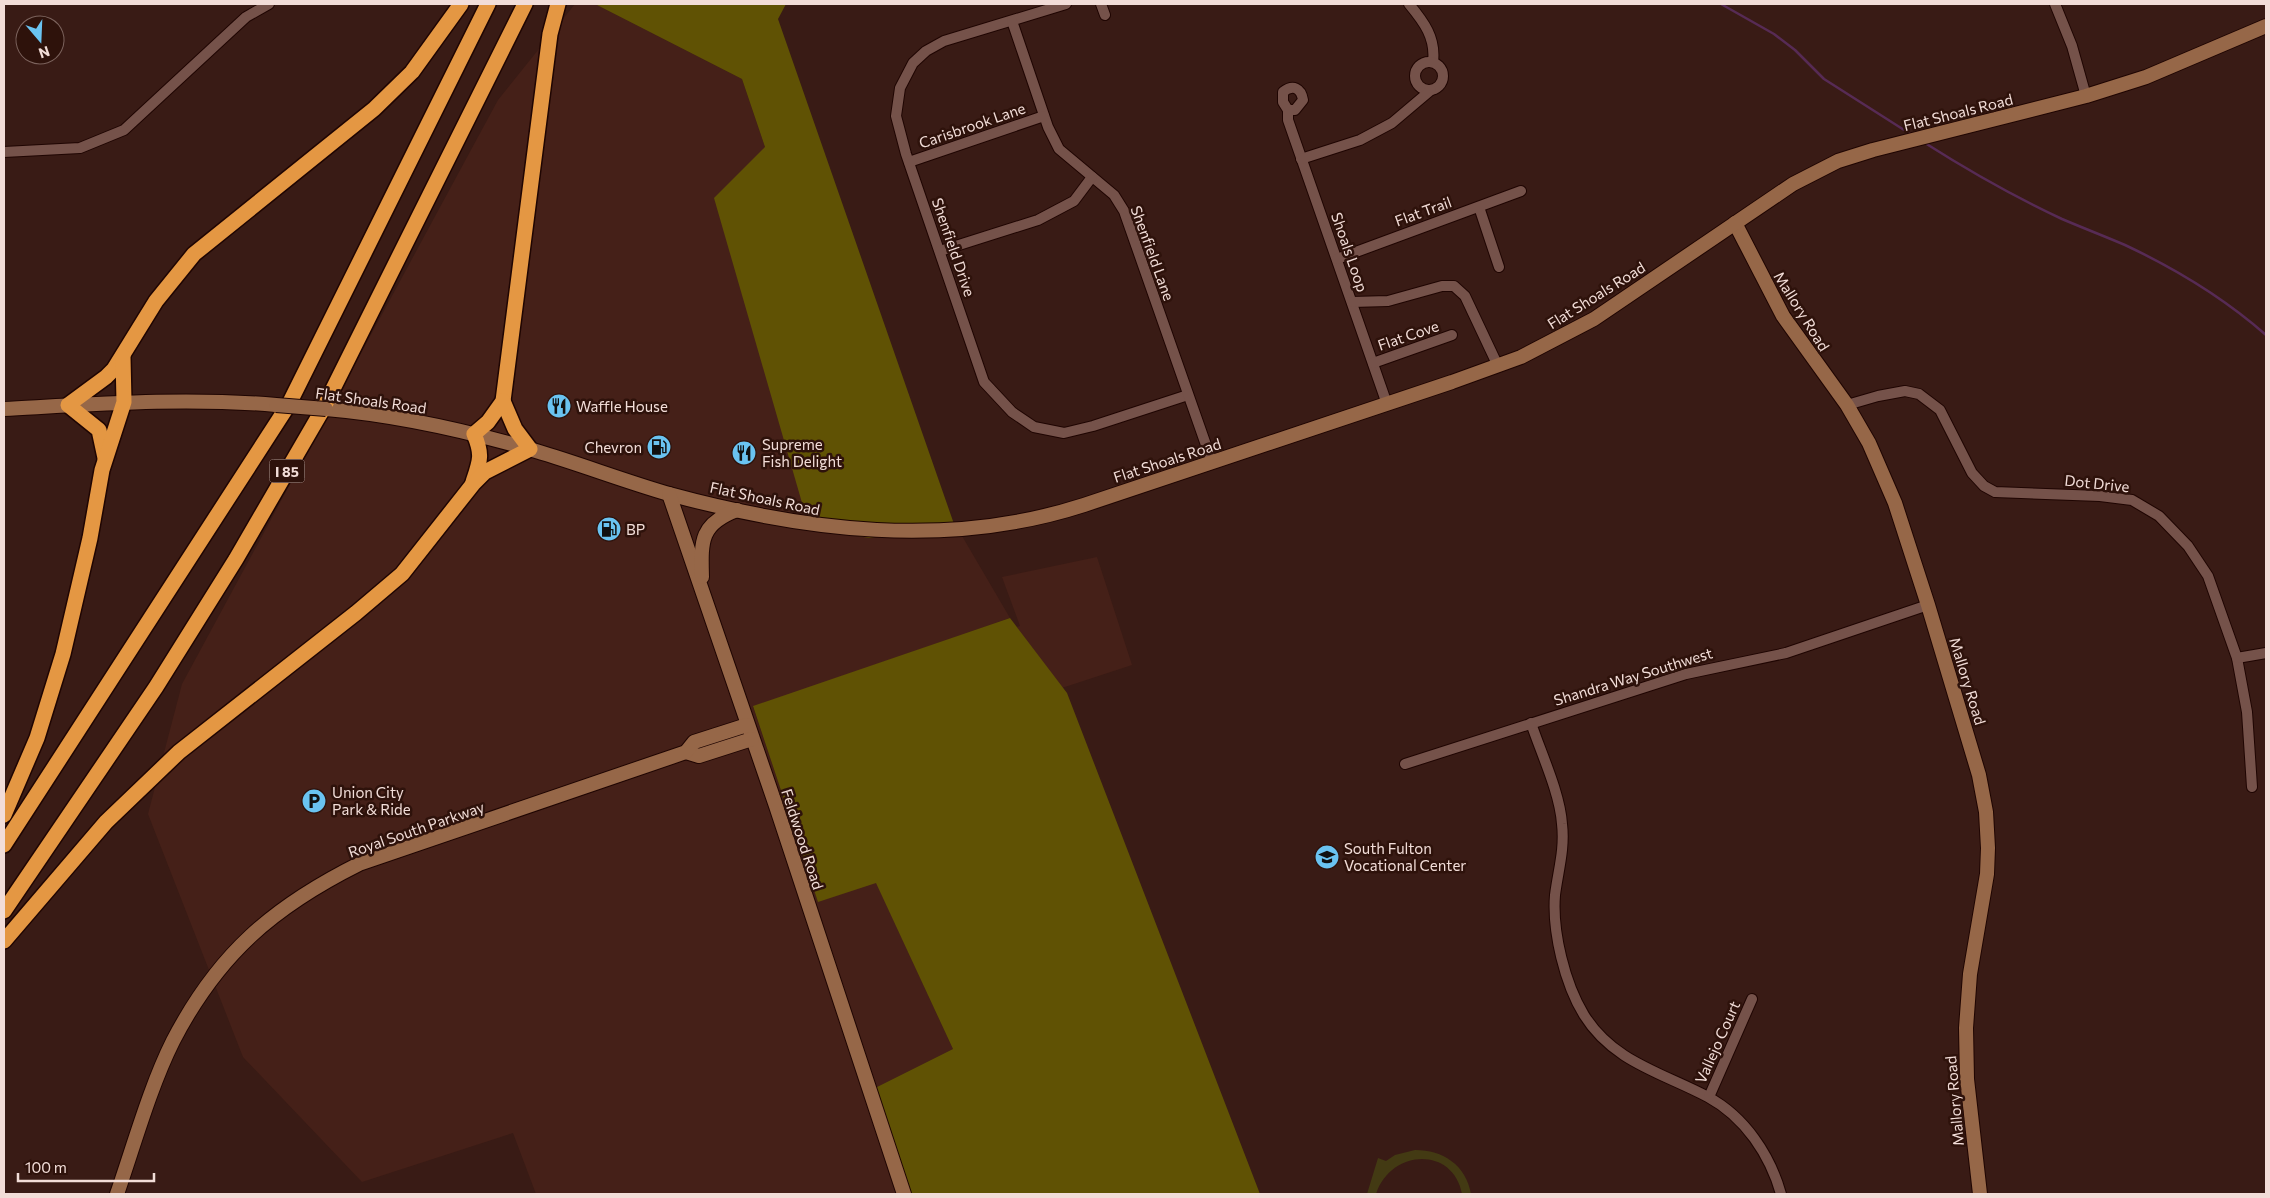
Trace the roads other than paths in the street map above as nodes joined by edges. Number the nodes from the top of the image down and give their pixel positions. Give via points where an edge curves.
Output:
1 (269, 4) edge
2 (461, 4) edge
3 (488, 4) edge
4 (525, 4) edge
5 (558, 4) edge
6 (1066, 4) edge
7 (1101, 4) edge
8 (1409, 4) edge
9 (2055, 4) edge
10 (1105, 15) dead end
11 (1012, 21) junction
12 (2266, 26) edge
13 (1433, 62) junction
14 (1431, 90) junction
15 (2086, 96) junction
16 (1288, 110) dead end
17 (1044, 116) junction
18 (4, 152) edge
19 (1302, 159) junction
20 (909, 162) junction
21 (1092, 177) junction
22 (1521, 191) dead end
23 (1479, 207) junction
24 (1735, 223) junction
25 (940, 251) junction
26 (1337, 259) junction
27 (1499, 267) dead end
28 (1352, 302) junction
29 (1452, 336) dead end
30 (123, 357) junction
31 (1373, 363) junction
32 (1498, 366) junction
33 (1188, 395) junction
34 (503, 401) junction
35 (124, 402) junction
36 (1388, 404) junction
37 (1847, 405) junction
38 (68, 406) junction
39 (4, 409) edge
40 (474, 434) junction
41 (530, 450) junction
42 (105, 458) junction
43 (1212, 462) junction
44 (473, 484) junction
45 (669, 494) junction
46 (737, 510) junction
47 (702, 591) junction
48 (1928, 605) junction
49 (2266, 652) edge
50 (2238, 658) junction
51 (1531, 723) junction
52 (747, 725) junction
53 (752, 739) junction
54 (686, 752) junction
55 (1405, 764) dead end
56 (2252, 788) dead end
57 (4, 815) edge
58 (4, 845) edge
59 (4, 911) edge
60 (4, 940) edge
61 (1752, 999) dead end
62 (1709, 1098) junction
63 (117, 1194) edge
64 (904, 1194) edge
65 (1781, 1194) edge
66 (1980, 1194) edge

1 - 18 street via 246,18 124,130 80,148
2 - 30 highway via 412,72 374,109 194,254 156,301
3 - 58 highway, I 85 via 289,404
4 - 59 highway, I 85 via 323,409 236,559 156,686
5 - 34 highway via 550,34
6 - 11 street, Shenfield Drive
7 - 10 street
8 - 13 street via 1424,22 1433,43
9 - 15 street via 2072,46
11 - 17 street, Shenfield Lane
11 - 20 street, Shenfield Drive via 944,41 913,63 900,88 896,116
12 - 15 street, Flat Shoals Road via 2146,77
13 - 14 street via 1441,68 1443,77 1440,86
13 - 14 street via 1421,65 1415,76 1422,88
14 - 19 street via 1392,123 1360,140
15 - 24 street, Flat Shoals Road via 1838,161 1793,184
16 - 19 street, Shoals Loop via 1288,120
17 - 20 street, Carisbrook Lane
17 - 21 street, Shenfield Lane via 1059,150
19 - 26 street, Shoals Loop
20 - 25 street, Shenfield Drive
21 - 25 street via 1074,201 1038,220
21 - 33 street, Shenfield Lane via 1114,195 1124,211
22 - 23 street, Flat Trail
23 - 26 street, Flat Trail
23 - 27 street
24 - 32 street, Flat Shoals Road via 1594,318 1557,340
24 - 37 street, Mallory Road via 1783,316
25 - 33 street, Shenfield Drive via 984,382 1012,412 1034,427 1064,433
26 - 28 street, Shoals Loop
28 - 31 street, Shoals Loop
28 - 32 street via 1388,301 1442,286 1454,286 1465,296
29 - 31 street, Flat Cove
30 - 35 highway
30 - 38 highway via 106,377
31 - 36 street, Shoals Loop
32 - 36 street, Flat Shoals Road
33 - 43 street, Shenfield Lane
34 - 40 highway via 488,422
34 - 41 highway via 515,429
35 - 38 street, Flat Shoals Road
35 - 40 street, Flat Shoals Road, bridge via 234,401 359,412
35 - 42 highway
36 - 43 street, Flat Shoals Road
37 - 48 street, Mallory Road via 1869,443 1895,503
37 - 50 street, Dot Drive via 1905,391 1919,394 1940,410 1972,473 1995,492 2132,500 2159,516 2188,546 2208,576
38 - 39 street, Flat Shoals Road
38 - 42 highway via 98,430
40 - 41 street, Flat Shoals Road
40 - 44 highway via 481,458
41 - 44 highway via 485,472
41 - 45 street, Flat Shoals Road
42 - 57 highway via 63,654 37,738
43 - 46 street, Flat Shoals Road via 1075,508 1007,523 943,530 858,530 784,521
44 - 60 highway via 402,574 179,752 106,822
45 - 46 street, Flat Shoals Road
45 - 47 street, Feldwood Road
46 - 47 street via 721,516 709,526 702,547
47 - 52 street, Feldwood Road
48 - 51 street, Shandra Way Southwest via 1786,653 1686,674
48 - 66 street, Mallory Road via 1979,775 1987,822 1987,874 1970,974 1966,1028 1967,1079
49 - 50 street
50 - 56 street, Dot Drive via 2247,712
51 - 55 street, Shandra Way Southwest
51 - 62 street via 1562,822 1563,845 1555,919 1576,1000 1595,1030 1621,1054 1643,1068
52 - 53 street, Feldwood Road
52 - 54 street, Royal South Parkway via 694,742
53 - 54 street, Royal South Parkway via 699,756
53 - 64 street, Feldwood Road
54 - 63 street, Royal South Parkway via 359,864 288,904 254,932 197,998 161,1071
61 - 62 street, Vallejo Court
62 - 65 street via 1737,1119 1756,1141 1769,1161

